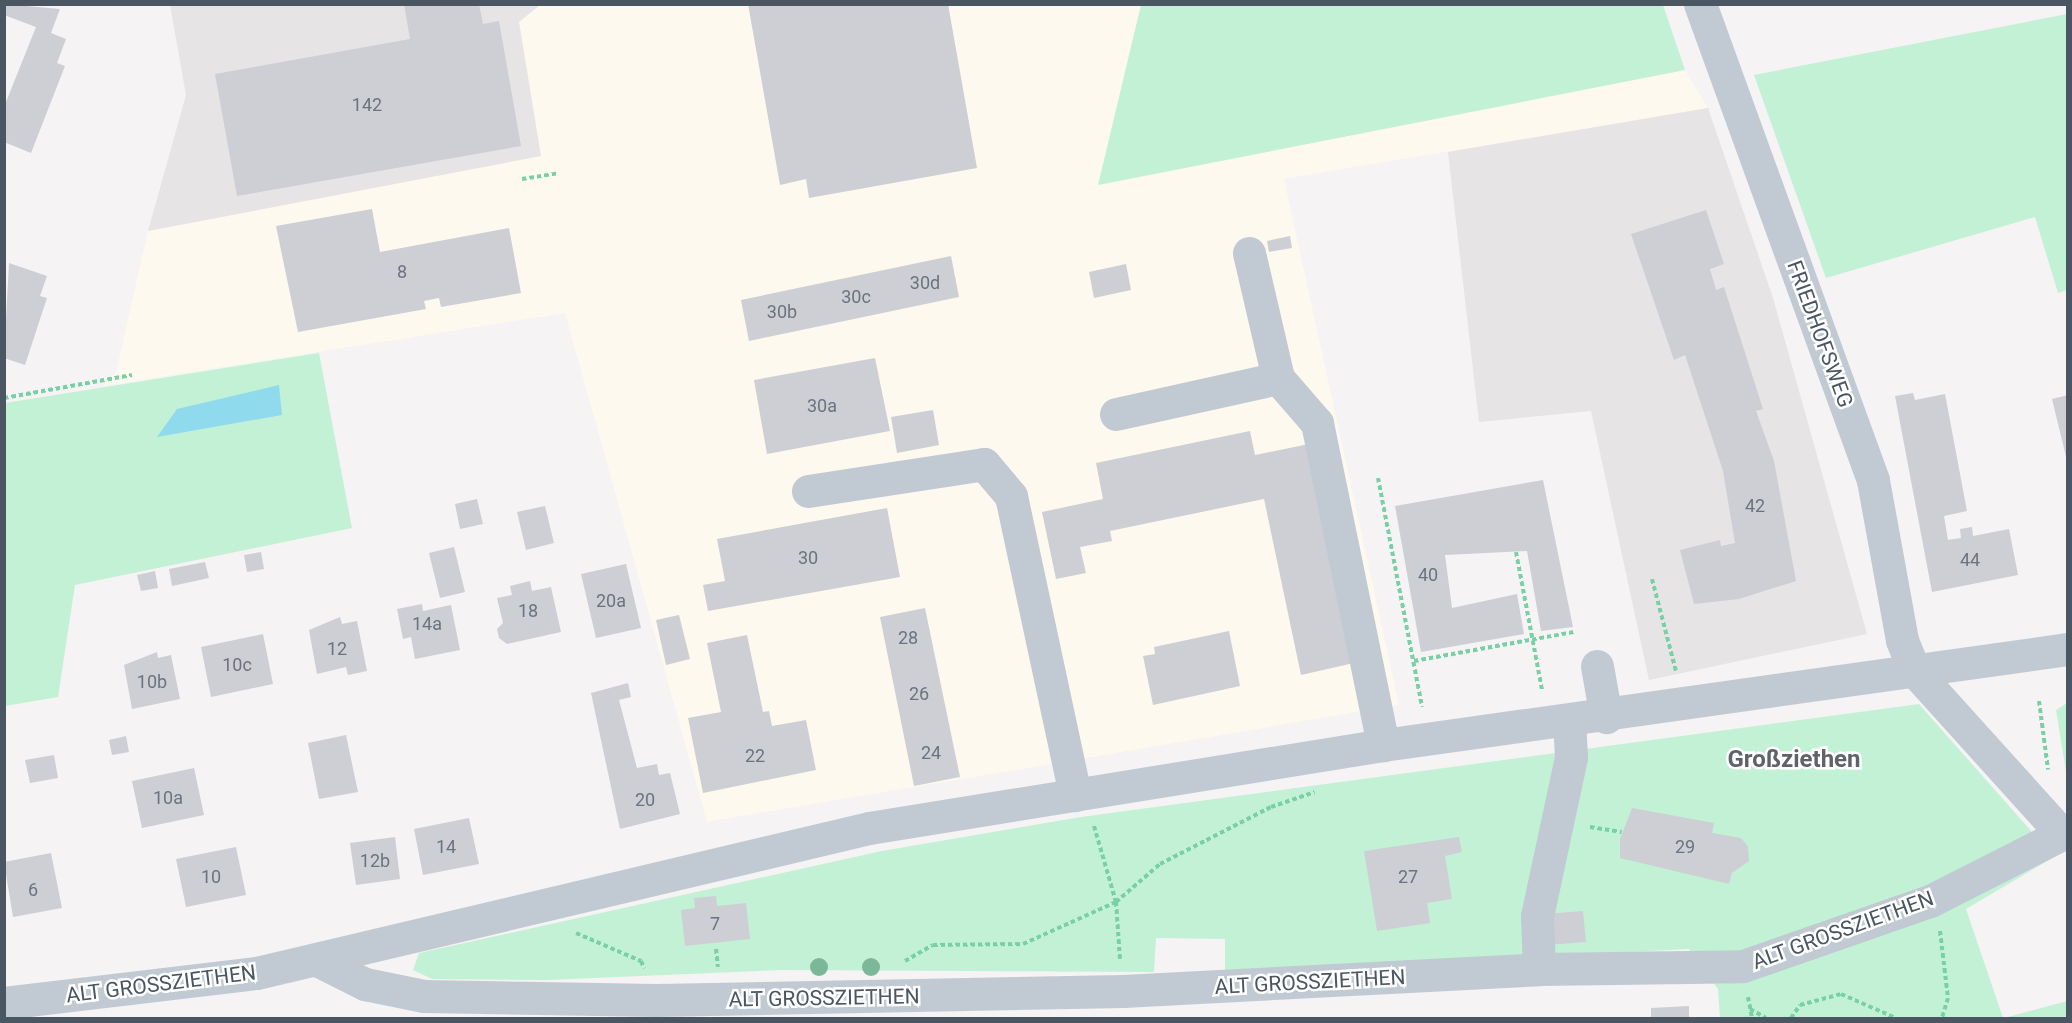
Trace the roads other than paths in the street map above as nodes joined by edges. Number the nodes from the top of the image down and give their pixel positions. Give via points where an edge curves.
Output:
1 (1700, 4) edge
2 (1249, 253) dead end
3 (1278, 378) junction
4 (1116, 414) dead end
5 (808, 491) dead end
6 (2067, 649) edge
7 (1597, 666) dead end
8 (1914, 670) junction
9 (1606, 717) junction
10 (1569, 722) junction
11 (1383, 745) junction
12 (1080, 794) junction
13 (317, 960) junction
14 (1539, 969) junction
15 (4, 1003) edge

1 - 8 street, FRIEDHOFSWEG via 1873,480 1902,640
2 - 3 street
3 - 4 street
3 - 11 street via 1317,423
5 - 12 street via 984,464 1011,496
6 - 8 street, ALT GROSSZIETHEN
7 - 9 street
8 - 9 street, ALT GROSSZIETHEN
8 - 14 street, ALT GROSSZIETHEN via 2036,800 2062,834 1930,901 1743,966
9 - 10 street, ALT GROSSZIETHEN
10 - 11 street, ALT GROSSZIETHEN
10 - 14 street via 1571,757 1537,916
11 - 12 street, ALT GROSSZIETHEN
12 - 13 street, ALT GROSSZIETHEN via 869,828
13 - 14 street, ALT GROSSZIETHEN via 364,984 424,996 895,998 1123,991
13 - 15 street, ALT GROSSZIETHEN via 257,973

